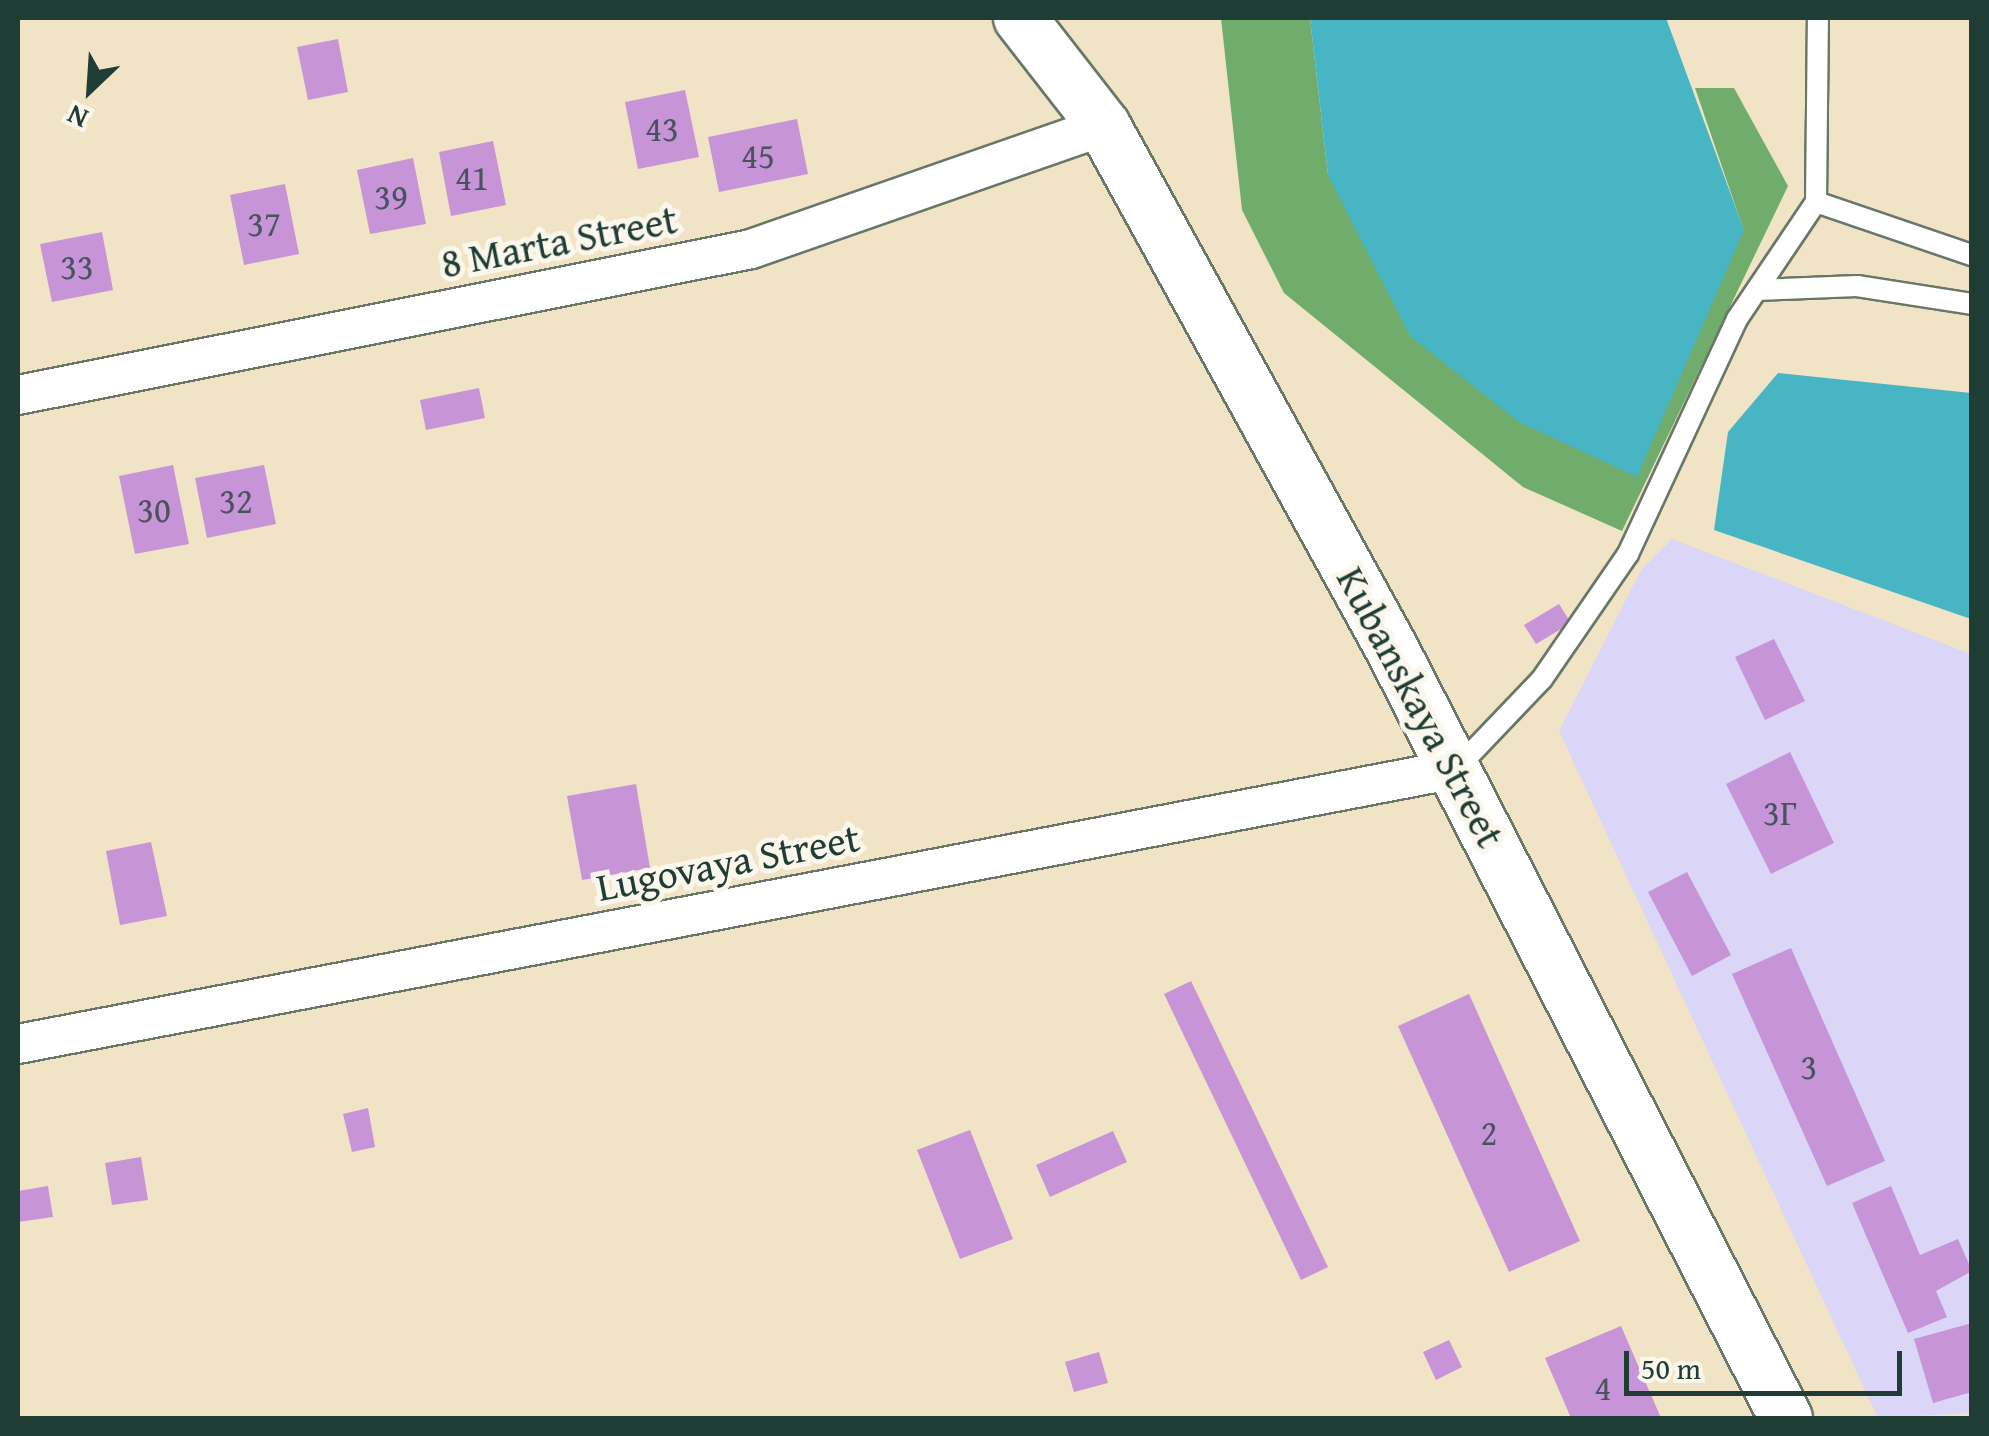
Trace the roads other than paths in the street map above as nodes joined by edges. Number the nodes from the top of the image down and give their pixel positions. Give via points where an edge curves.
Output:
1 (1020, 18) edge
2 (1818, 18) edge
3 (1104, 126) junction
4 (1816, 202) junction
5 (1972, 254) edge
6 (1756, 290) junction
7 (1972, 304) edge
8 (18, 395) edge
9 (1456, 768) junction
10 (18, 1044) edge
11 (1786, 1418) edge

1 - 3 main road, Kubanskaya Street
2 - 4 lane
3 - 8 street, 8 Marta Street via 752,249
3 - 9 main road, Kubanskaya Street
4 - 5 lane
4 - 6 lane
6 - 7 lane via 1856,286
6 - 9 lane via 1628,554 1542,678
9 - 10 street, Lugovaya Street
9 - 11 main road, Kubanskaya Street

